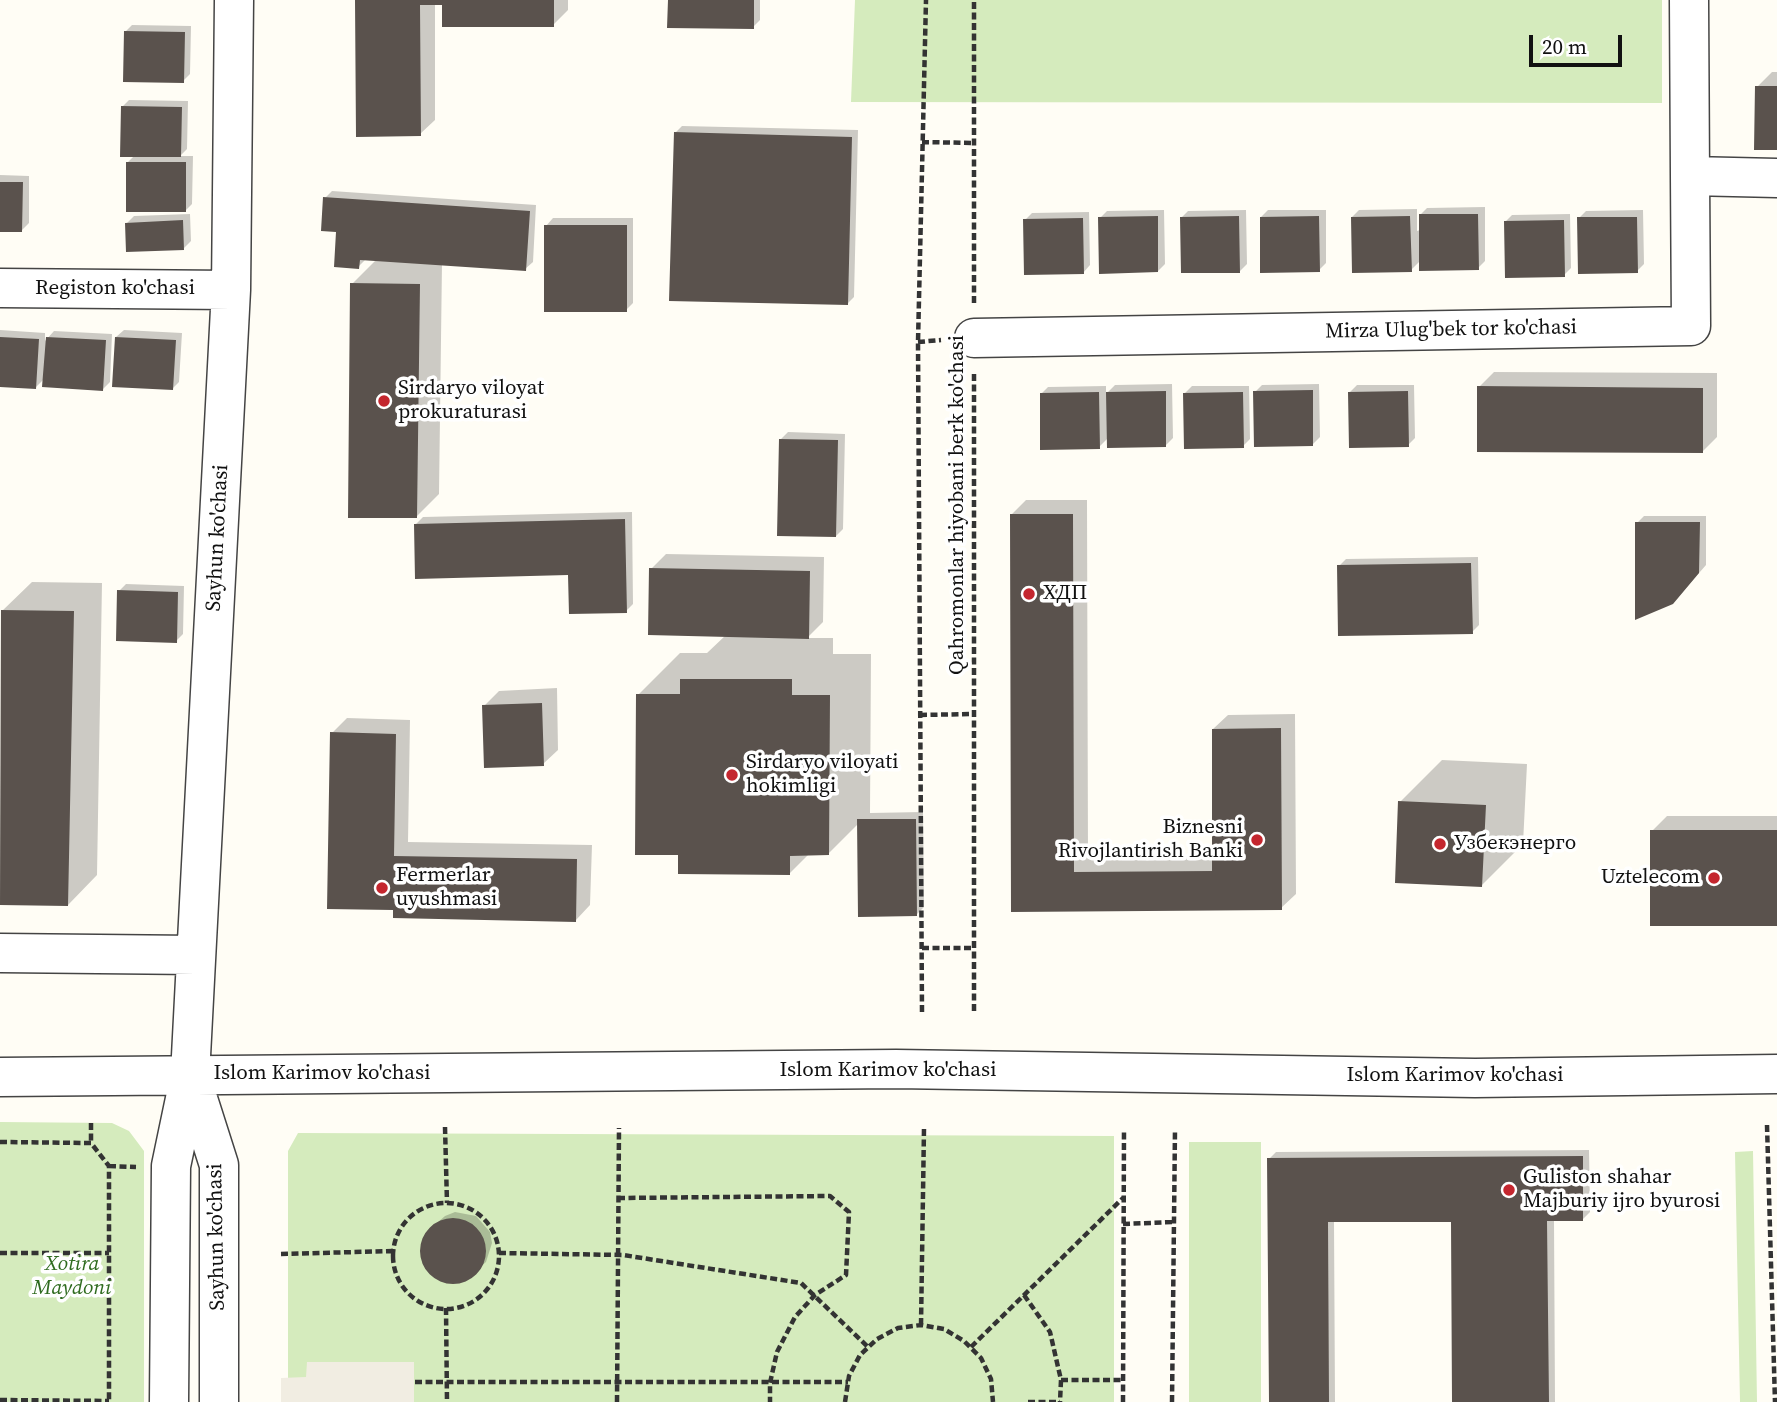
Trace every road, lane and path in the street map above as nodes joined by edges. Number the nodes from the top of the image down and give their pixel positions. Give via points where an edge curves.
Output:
1 (234, 0) edge
2 (926, 0) edge
3 (974, 0) edge
4 (1689, 0) edge
5 (922, 142) junction
6 (974, 143) junction
7 (1690, 176) junction
8 (1777, 177) edge
9 (0, 288) edge
10 (231, 290) junction
11 (974, 338) junction
12 (974, 714) junction
13 (920, 715) junction
14 (922, 948) junction
15 (973, 948) junction
16 (0, 953) edge
17 (196, 955) junction
18 (974, 1011) dead end
19 (922, 1012) dead end
20 (1777, 1074) edge
21 (190, 1075) junction
22 (0, 1077) edge
23 (91, 1123) dead end
24 (1767, 1125) dead end
25 (445, 1127) dead end
26 (619, 1128) dead end
27 (924, 1128) dead end
28 (1124, 1129) dead end
29 (1175, 1129) dead end
30 (0, 1142) edge
31 (91, 1143) junction
32 (109, 1166) junction
33 (136, 1167) dead end
34 (618, 1198) junction
35 (1124, 1198) junction
36 (447, 1203) junction
37 (1174, 1222) junction
38 (1123, 1224) junction
39 (394, 1251) junction
40 (0, 1253) edge
41 (109, 1253) junction
42 (499, 1253) junction
43 (281, 1254) dead end
44 (618, 1255) junction
45 (815, 1296) junction
46 (1024, 1296) junction
47 (446, 1308) junction
48 (921, 1325) junction
49 (868, 1347) junction
50 (971, 1347) junction
51 (1061, 1380) junction
52 (1123, 1380) junction
53 (415, 1382) dead end
54 (617, 1382) junction
55 (770, 1382) junction
56 (848, 1382) junction
57 (447, 1383) junction
58 (0, 1400) edge
59 (110, 1401) edge
60 (169, 1402) edge
61 (219, 1402) edge
62 (447, 1402) edge
63 (617, 1402) edge
64 (770, 1402) edge
65 (845, 1402) edge
66 (993, 1402) edge
67 (1028, 1402) edge
68 (1060, 1402) edge
69 (1123, 1402) edge
70 (1172, 1402) edge
71 (1775, 1402) edge

1 - 10 street, Sayhun ko'chasi
2 - 5 path
3 - 6 path, Qahromonlar hiyobani berk ko'chasi
4 - 7 street
5 - 6 path
5 - 13 path
6 - 11 path, Qahromonlar hiyobani berk ko'chasi
7 - 8 street
7 - 11 street, Mirza Ulug'bek tor ko'chasi via 1690,326
9 - 10 street, Registon ko'chasi
10 - 17 street, Sayhun ko'chasi
11 - 12 path, Qahromonlar hiyobani berk ko'chasi
12 - 13 path
12 - 15 path, Qahromonlar hiyobani berk ko'chasi
13 - 14 path
14 - 15 path
14 - 19 path
15 - 18 path, Qahromonlar hiyobani berk ko'chasi
16 - 17 street
17 - 21 street, Sayhun ko'chasi
20 - 21 street, Islom Karimov ko'chasi via 1475,1078 896,1069
21 - 22 street, Islom Karimov ko'chasi
21 - 60 street, Sayhun ko'chasi via 171,1166
21 - 61 street, Sayhun ko'chasi via 219,1165
23 - 31 path
24 - 71 path
25 - 36 path
26 - 34 path
27 - 48 path
28 - 35 path
29 - 37 path
30 - 31 path
31 - 32 path
32 - 33 path
32 - 41 path
34 - 44 path
34 - 45 path via 830,1196 849,1212 846,1275
35 - 38 path
35 - 46 path
36 - 39 path via 415,1213 403,1225
36 - 42 path via 478,1214 490,1226
37 - 38 path
37 - 70 path
38 - 52 path
39 - 43 path
39 - 47 path via 397,1275 406,1290 419,1302
40 - 41 path
41 - 59 path
42 - 44 path
42 - 47 path via 495,1276 486,1291 471,1303
44 - 45 path via 801,1283
44 - 54 path
45 - 49 path
45 - 55 path via 794,1317 777,1352
46 - 50 path
46 - 51 path via 1050,1332
47 - 57 path
48 - 49 path via 898,1328
48 - 50 path via 944,1329
49 - 56 path via 859,1355
50 - 66 path via 991,1379
51 - 52 path
51 - 68 path
52 - 69 path
53 - 57 path
54 - 55 path
54 - 57 path
54 - 63 path
55 - 56 path
55 - 64 path
56 - 65 path
57 - 62 path
58 - 59 path
67 - 68 path

